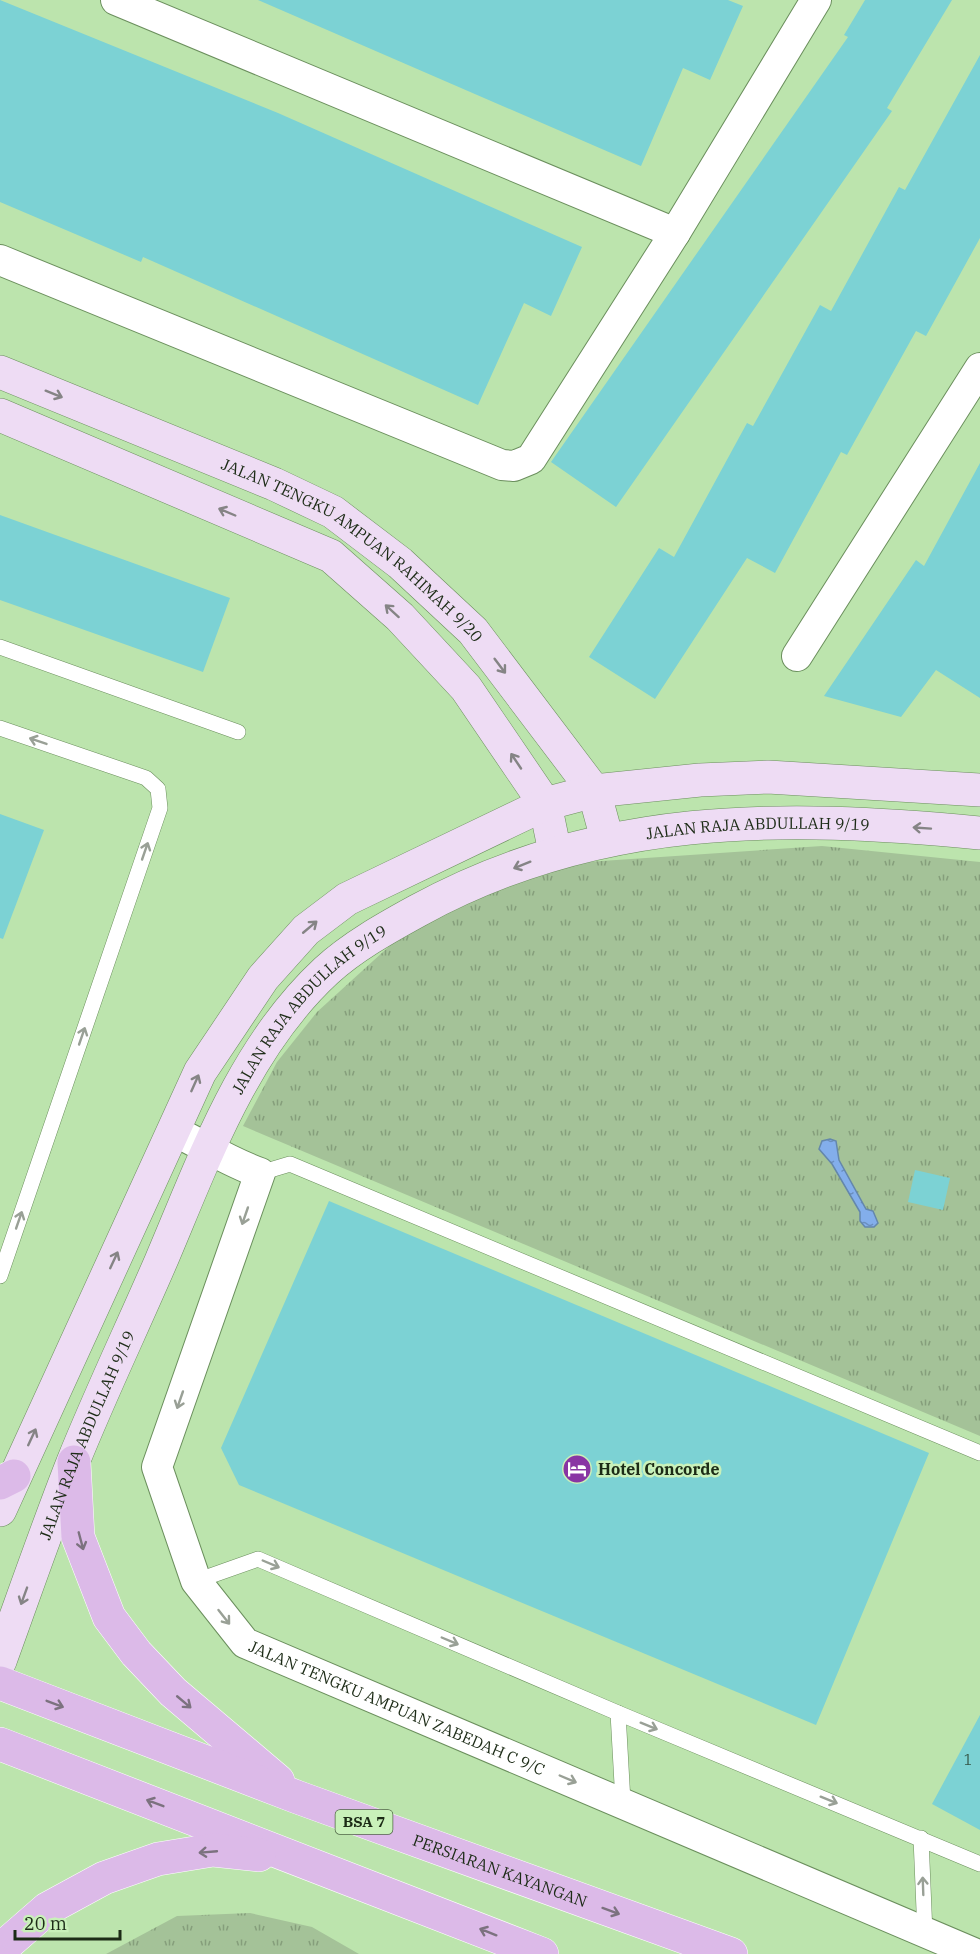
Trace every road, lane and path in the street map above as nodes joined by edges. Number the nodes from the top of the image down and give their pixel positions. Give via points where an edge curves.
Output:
1 (116, 0) edge
2 (816, 0) edge
3 (675, 233) junction
4 (0, 260) edge
5 (980, 368) edge
6 (0, 372) edge
7 (0, 415) edge
8 (0, 647) edge
9 (797, 656) dead end
10 (0, 728) edge
11 (238, 732) dead end
12 (980, 790) edge
13 (594, 791) junction
14 (545, 804) junction
15 (980, 833) edge
16 (607, 839) junction
17 (555, 852) junction
18 (174, 1131) junction
19 (209, 1148) junction
20 (260, 1173) junction
21 (0, 1276) edge
22 (980, 1453) edge
23 (74, 1462) junction
24 (7, 1479) edge
25 (0, 1510) edge
26 (196, 1581) junction
27 (0, 1661) edge
28 (0, 1683) edge
29 (618, 1713) junction
30 (0, 1744) edge
31 (297, 1797) junction
32 (623, 1802) junction
33 (921, 1838) junction
34 (308, 1861) junction
35 (980, 1864) edge
36 (925, 1934) junction
37 (0, 1950) edge
38 (543, 1954) edge
39 (731, 1954) edge
40 (976, 1954) edge

1 - 3 street
2 - 3 street
3 - 4 street via 531,459 514,466 502,465
5 - 9 street
6 -> 13 street, JALAN TENGKU AMPUAN RAHIMAH 9/20 via 333,512 400,563 473,631
14 -> 7 street, JALAN TENGKU AMPUAN RAHIMAH 9/20 via 466,688 400,617 331,556
8 - 11 lane
21 -> 10 lane via 160,808 158,789 146,778
12 - 13 street via 768,777
13 - 14 street
13 - 16 street, JALAN TENGKU AMPUAN RAHIMAH 9/20
14 - 17 street, JALAN TENGKU AMPUAN RAHIMAH 9/20
18 -> 14 street via 200,1072 233,1019 306,930 357,893
15 -> 16 street, JALAN RAJA ABDULLAH 9/19 via 919,827 772,823 683,828
16 - 17 street, JALAN RAJA ABDULLAH 9/19
17 -> 19 street, JALAN RAJA ABDULLAH 9/19 via 448,894 365,942 327,970 261,1049
18 - 19 street
24 -> 18 street
19 - 20 street via 227,1161
19 - 23 street, JALAN RAJA ABDULLAH 9/19
20 - 22 lane via 290,1164
20 -> 26 street, JALAN TENGKU AMPUAN ZABEDAH C 9/C via 157,1467
23 -> 27 street, JALAN RAJA ABDULLAH 9/19
23 -> 31 main road via 78,1538 109,1617 173,1692
24 - 25 street
26 -> 29 lane via 258,1559
26 -> 32 street, JALAN TENGKU AMPUAN ZABEDAH C 9/C via 245,1643
28 -> 31 main road, PERSIARAN KAYANGAN / BSA 7
29 - 32 lane
29 -> 33 lane
34 -> 30 main road
31 -> 39 main road, PERSIARAN KAYANGAN / BSA 7
32 - 36 street, JALAN TENGKU AMPUAN ZABEDAH C 9/C
33 - 35 lane
36 -> 33 lane
34 -> 37 main road via 213,1850 158,1859 104,1878 47,1909
38 -> 34 main road
36 - 40 street, JALAN TENGKU AMPUAN ZABEDAH C 9/C

